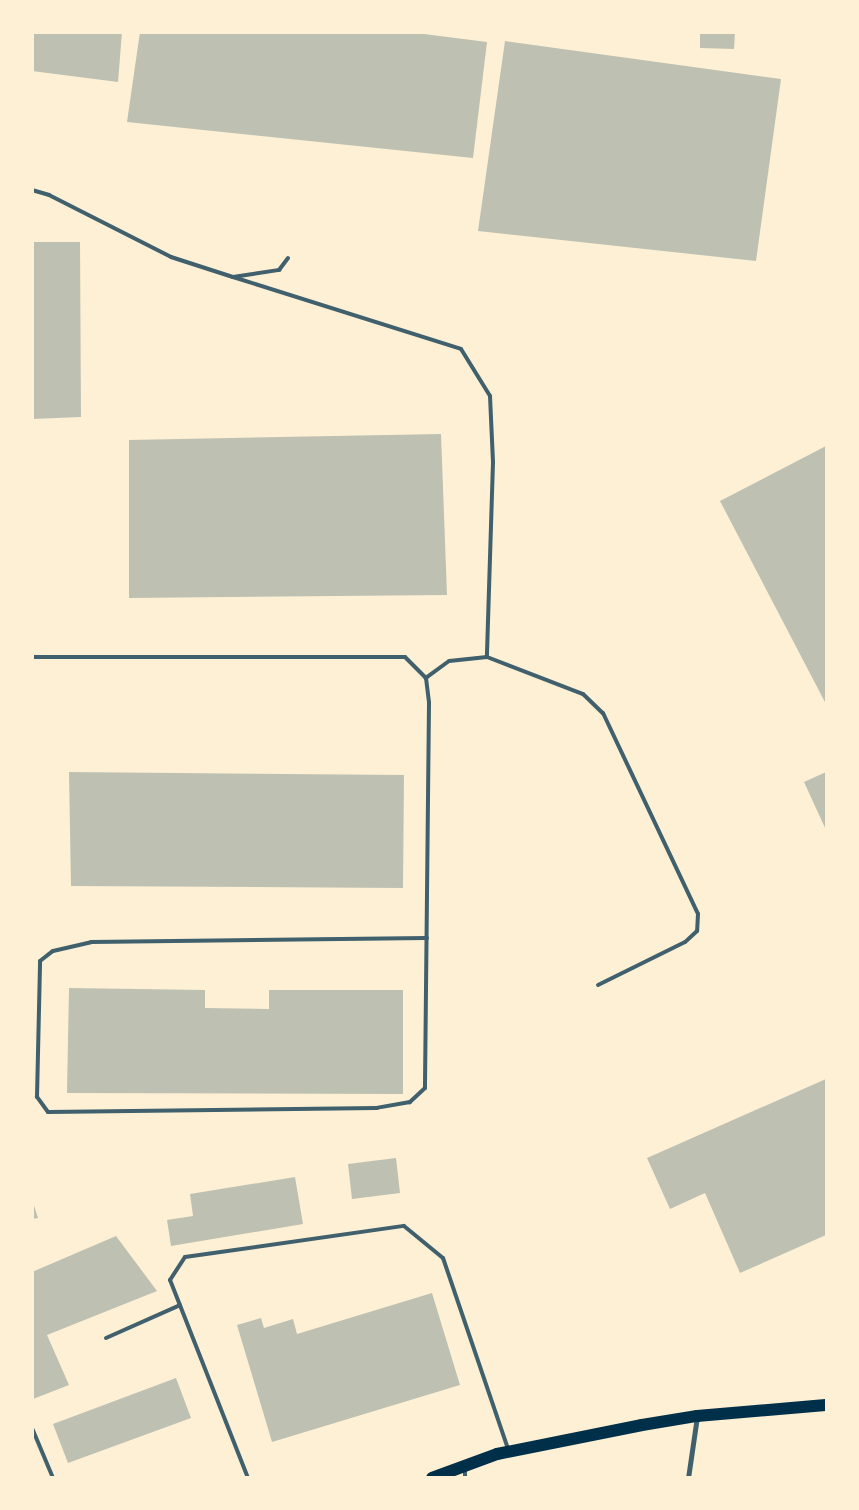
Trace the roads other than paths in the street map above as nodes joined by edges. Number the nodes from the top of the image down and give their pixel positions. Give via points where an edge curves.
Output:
1 (32, 190) edge
2 (288, 258) dead end
3 (233, 277) junction
4 (32, 657) edge
5 (487, 657) junction
6 (426, 678) junction
7 (427, 938) junction
8 (598, 985) dead end
9 (180, 1305) junction
10 (106, 1338) dead end
11 (826, 1405) edge
12 (698, 1416) junction
13 (32, 1428) edge
14 (509, 1452) junction
15 (465, 1472) edge
16 (53, 1478) edge
17 (248, 1478) edge
18 (432, 1478) edge
19 (688, 1478) edge

1 - 3 lane via 49,195 171,258
2 - 3 lane via 279,270
3 - 5 lane via 460,349 490,396 492,462
4 - 6 lane via 406,657
5 - 6 lane via 449,661
5 - 8 lane via 583,694 603,713 698,914 697,932 685,942
6 - 7 lane via 430,703
7 - 7 lane via 425,1088 410,1102 377,1108 48,1112 37,1097 40,961 54,951 91,942
9 - 10 lane
9 - 14 lane via 170,1280 185,1257 404,1226 442,1258
9 - 17 lane
11 - 12 main road
12 - 14 main road
12 - 19 street
13 - 16 lane
14 - 15 main road
15 - 18 main road

